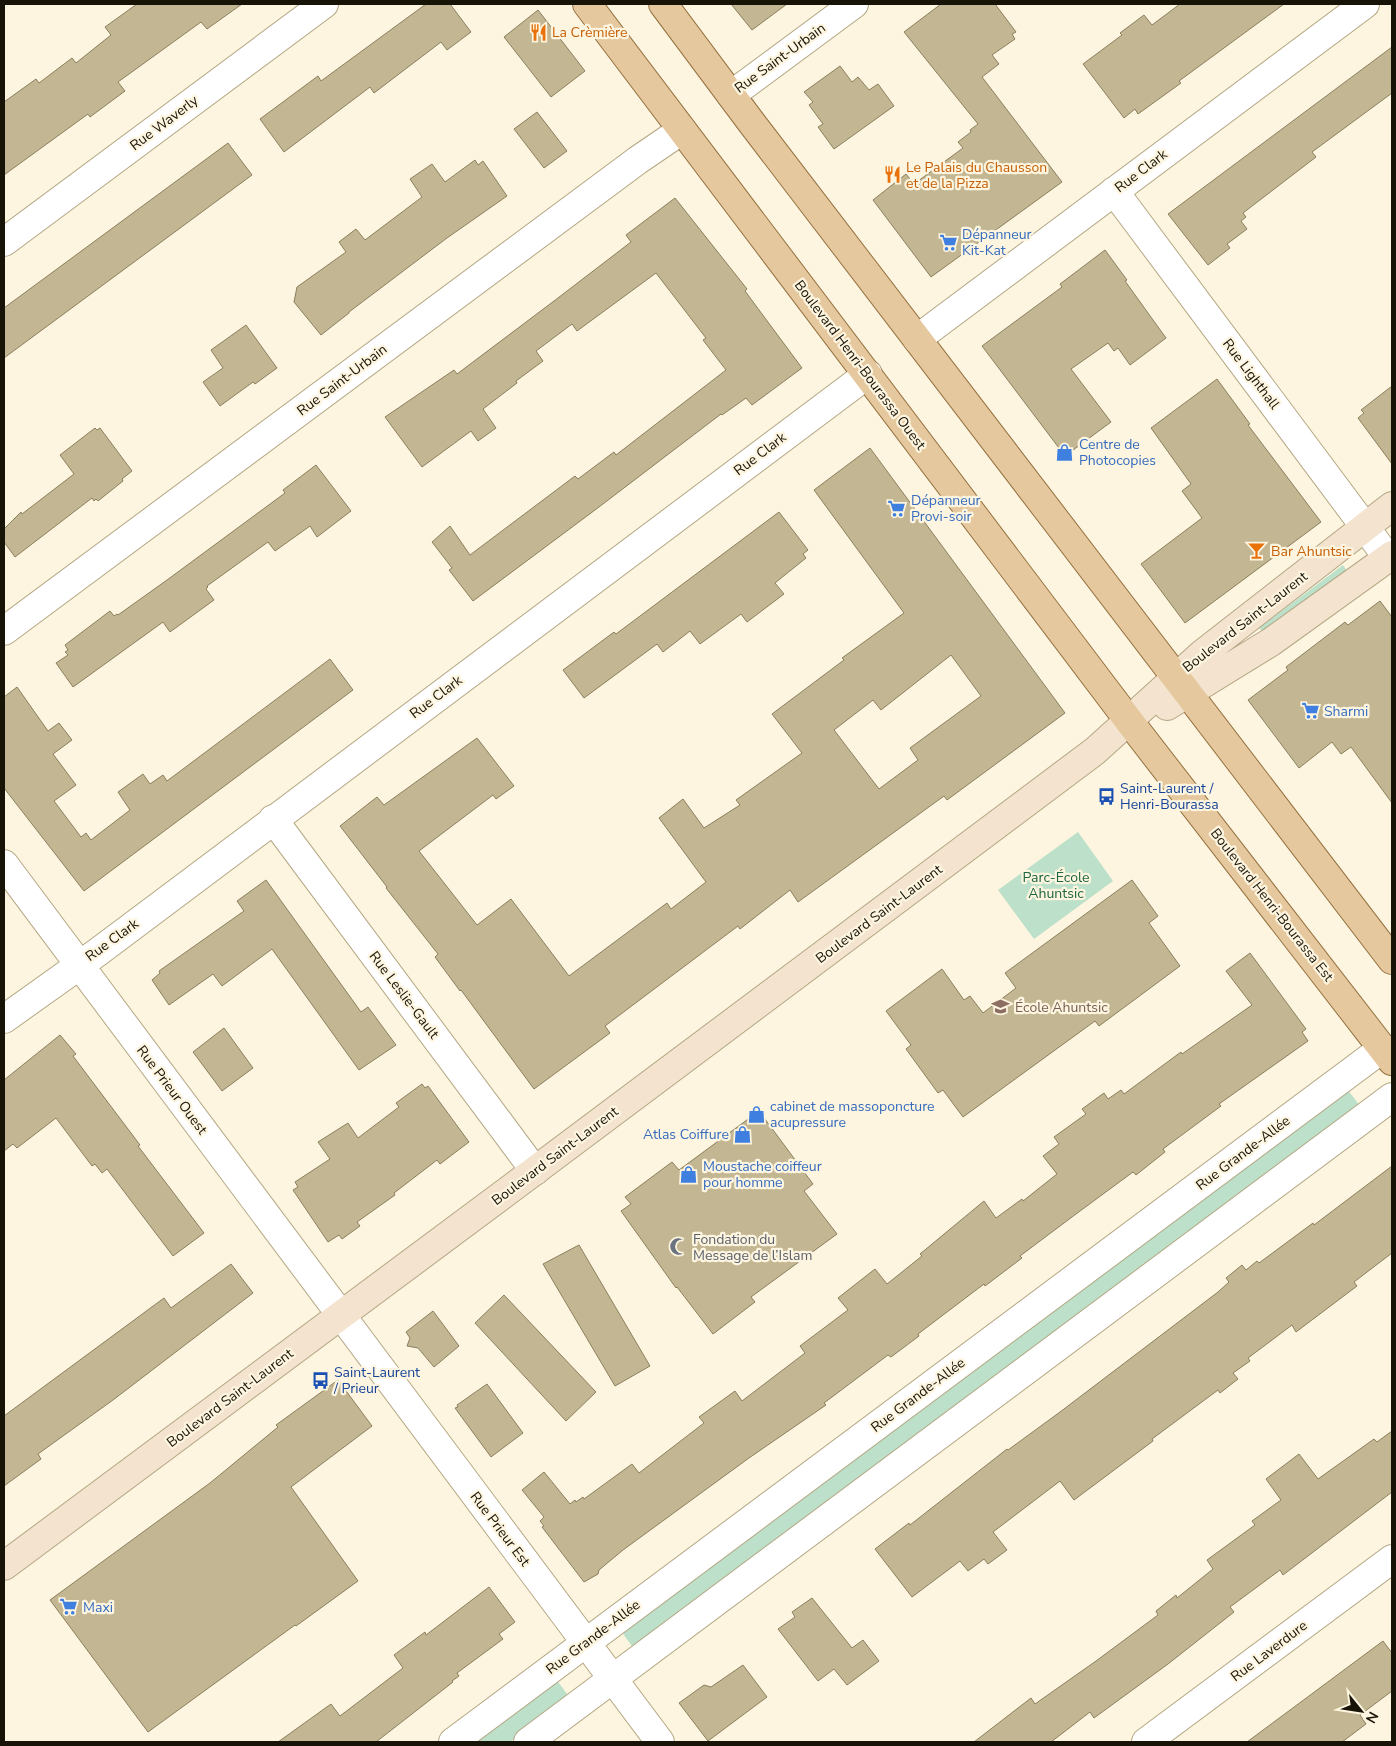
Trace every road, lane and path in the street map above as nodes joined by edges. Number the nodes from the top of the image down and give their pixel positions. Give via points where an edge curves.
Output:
1 (324, 4) edge
2 (587, 4) edge
3 (662, 4) edge
4 (854, 4) edge
5 (1365, 4) edge
6 (731, 95) junction
7 (682, 130) junction
8 (1114, 191) junction
9 (4, 242) edge
10 (917, 339) junction
11 (868, 374) junction
12 (1392, 506) edge
13 (1365, 527) junction
14 (1390, 556) edge
15 (4, 631) edge
16 (1182, 686) junction
17 (1131, 724) junction
18 (273, 819) junction
19 (4, 864) edge
20 (1392, 960) edge
21 (79, 964) junction
22 (4, 1019) edge
23 (1388, 1054) edge
24 (1392, 1097) edge
25 (535, 1171) junction
26 (340, 1315) junction
27 (1392, 1559) edge
28 (4, 1566) edge
29 (585, 1643) junction
30 (612, 1679) junction
31 (453, 1742) edge
32 (528, 1742) edge
33 (660, 1742) edge
34 (1146, 1742) edge

1 - 9 street, Rue Waverly
2 - 7 main road, Boulevard Henri-Bourassa Ouest
3 - 6 main road
4 - 6 street, Rue Saint-Urbain
5 - 8 street, Rue Clark
6 - 10 main road
7 - 11 main road, Boulevard Henri-Bourassa Ouest
7 - 15 street, Rue Saint-Urbain
8 - 10 street, Rue Clark
8 - 13 street, Rue Lighthall
10 - 16 main road
11 - 17 main road, Boulevard Henri-Bourassa Ouest
11 - 18 street, Rue Clark
12 - 13 main road, Boulevard Saint-Laurent
13 - 14 street, Rue Lighthall
13 - 16 main road, Boulevard Saint-Laurent via 1202,654
14 - 16 main road, Boulevard Saint-Laurent via 1271,642
16 - 17 main road, Boulevard Saint-Laurent
16 - 20 main road
17 - 23 main road, Boulevard Henri-Bourassa Est
17 - 25 main road, Boulevard Saint-Laurent
18 - 21 street, Rue Clark
18 - 25 street, Rue Leslie-Gault
19 - 21 street, Rue Prieur Ouest
21 - 22 street, Rue Clark
21 - 26 street, Rue Prieur Ouest
23 - 29 street, Rue Grande-Allée
24 - 30 street
25 - 26 main road, Boulevard Saint-Laurent
26 - 28 main road, Boulevard Saint-Laurent
26 - 29 street, Rue Prieur Est
27 - 34 street, Rue Laverdure
29 - 30 street, Rue Prieur Est
29 - 31 street, Rue Grande-Allée
30 - 32 street
30 - 33 street, Rue Prieur Est

